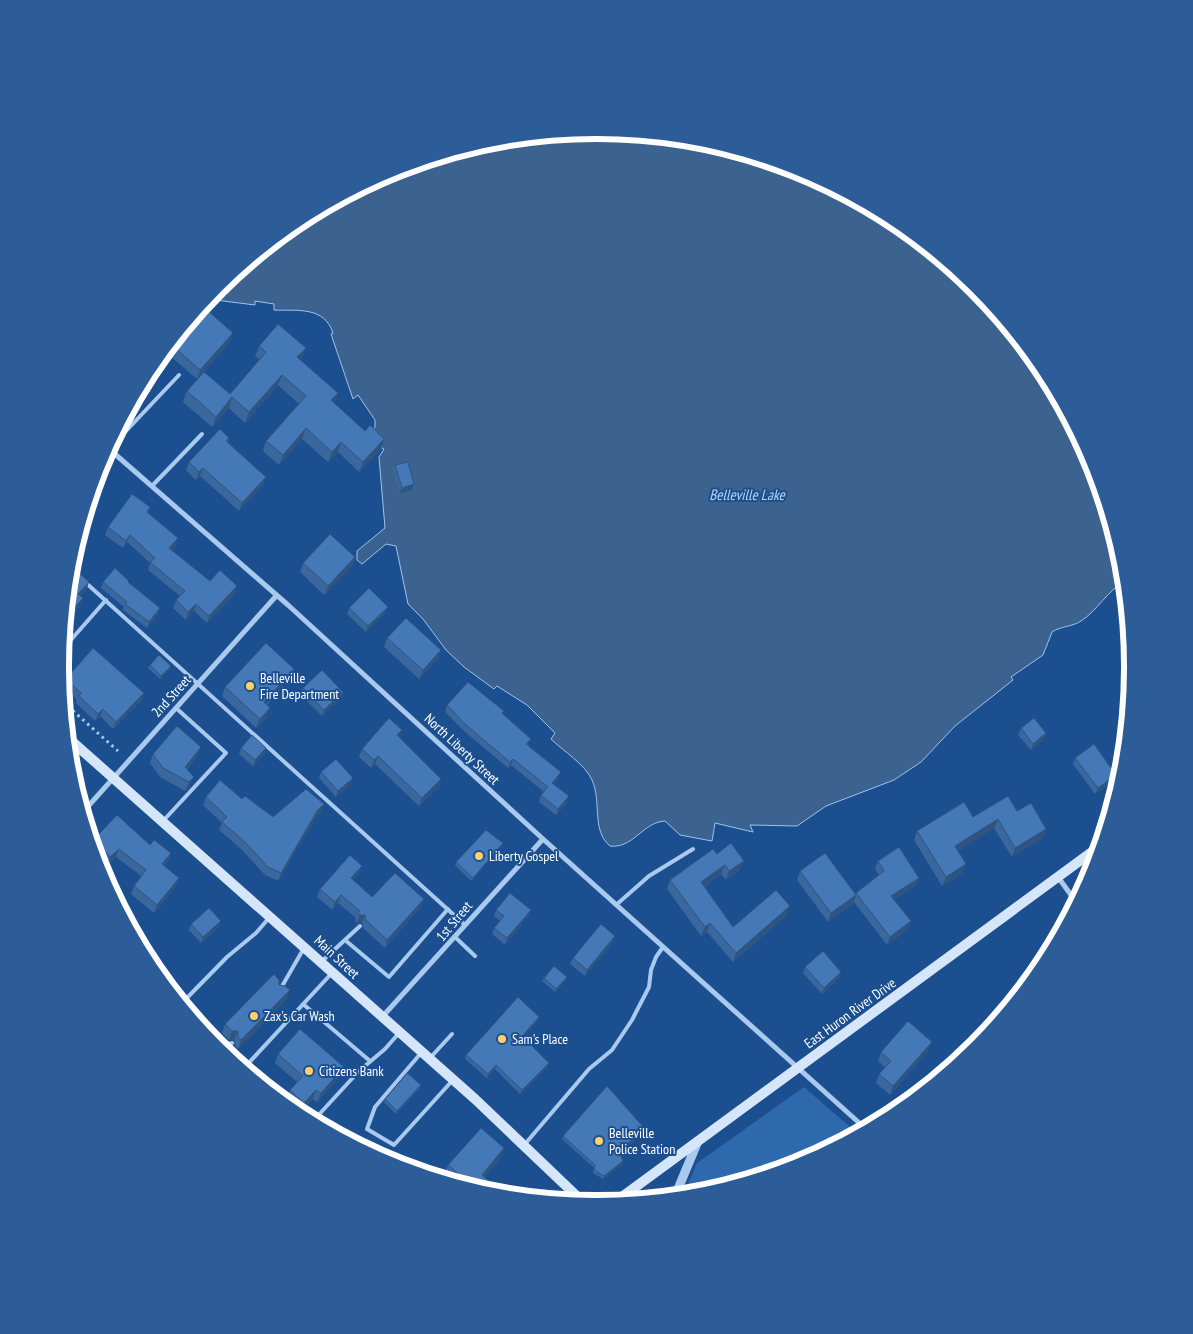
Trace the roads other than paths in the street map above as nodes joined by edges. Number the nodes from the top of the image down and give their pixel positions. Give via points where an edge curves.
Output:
1 (179, 375) dead end
2 (124, 433) edge
3 (202, 434) dead end
4 (114, 454) edge
5 (152, 486) junction
6 (77, 574) edge
7 (277, 595) junction
8 (106, 600) junction
9 (70, 641) edge
10 (197, 685) junction
11 (176, 708) junction
12 (74, 744) edge
13 (113, 778) junction
14 (88, 807) edge
15 (164, 821) junction
16 (543, 839) junction
17 (693, 849) dead end
18 (1090, 854) edge
19 (1058, 877) junction
20 (1072, 896) edge
21 (616, 905) junction
22 (448, 909) junction
23 (270, 916) junction
24 (360, 926) edge
25 (465, 926) junction
26 (455, 937) junction
27 (345, 940) junction
28 (305, 946) junction
29 (663, 947) junction
30 (475, 956) dead end
31 (321, 962) junction
32 (333, 972) junction
33 (279, 992) edge
34 (187, 998) edge
35 (303, 1004) junction
36 (382, 1017) junction
37 (399, 1033) junction
38 (452, 1034) dead end
39 (232, 1043) edge
40 (228, 1044) edge
41 (425, 1056) junction
42 (370, 1061) junction
43 (248, 1063) edge
44 (799, 1068) junction
45 (452, 1080) junction
46 (318, 1115) edge
47 (861, 1123) edge
48 (699, 1139) junction
49 (524, 1146) junction
50 (678, 1188) edge
51 (575, 1194) edge
52 (625, 1194) edge

1 - 2 lane
3 - 5 lane
4 - 5 street, North Liberty Street
5 - 7 street, North Liberty Street
6 - 8 lane
7 - 10 street, 2nd Street
7 - 16 street, North Liberty Street
8 - 9 lane
8 - 10 lane
10 - 11 street, 2nd Street
10 - 22 lane
11 - 13 street, 2nd Street
11 - 15 lane via 226,753
12 - 13 main road, Main Street
13 - 14 street, 2nd Street
13 - 15 main road, Main Street
15 - 23 main road, Main Street
16 - 21 street, North Liberty Street
16 - 25 street, 1st Street
17 - 21 lane via 649,876
18 - 19 main road, East Huron River Drive
19 - 20 street
19 - 44 main road, East Huron River Drive
21 - 29 street, North Liberty Street
22 - 25 lane
22 - 27 lane via 389,977
23 - 28 main road, Main Street
23 - 34 lane
24 - 27 lane
25 - 26 street, 1st Street
26 - 30 lane
26 - 36 street, 1st Street
27 - 31 lane
28 - 31 main road, Main Street
28 - 33 lane
29 - 44 street, North Liberty Street
29 - 49 lane via 651,970 642,1001 612,1050 589,1069
31 - 32 main road, Main Street
32 - 35 lane
32 - 36 main road, Main Street
35 - 42 lane
35 - 43 lane
36 - 37 main road, Main Street
37 - 41 main road, Main Street
37 - 42 lane
38 - 41 lane
39 - 40 lane
41 - 45 main road, Main Street
41 - 45 lane via 375,1108 367,1129 394,1145
42 - 46 lane
44 - 47 street, North Liberty Street
44 - 48 main road, East Huron River Drive
45 - 49 main road, Main Street
48 - 50 street
48 - 52 main road, East Huron River Drive
49 - 51 main road, Main Street

